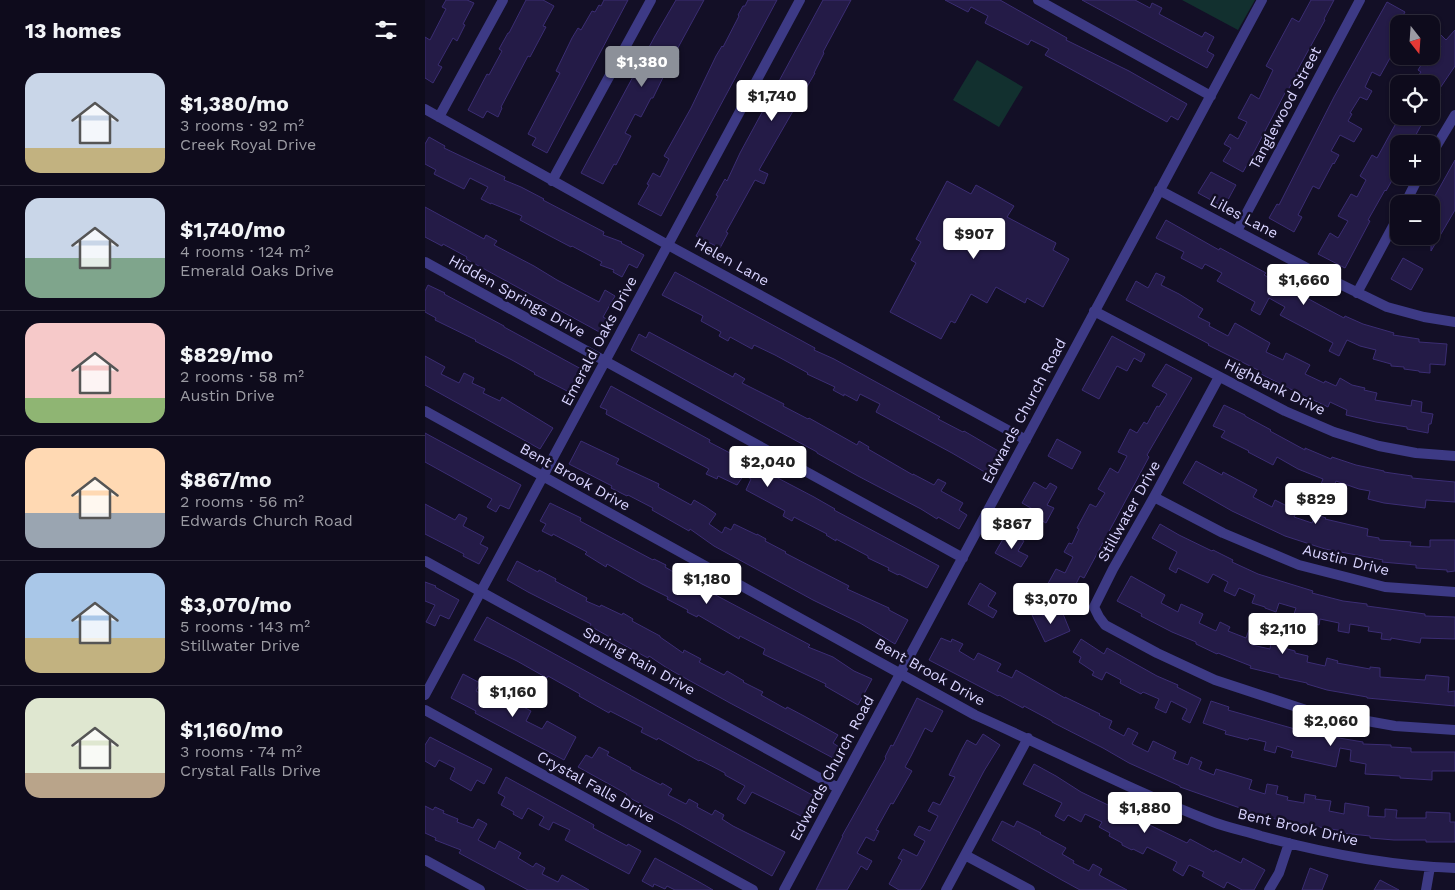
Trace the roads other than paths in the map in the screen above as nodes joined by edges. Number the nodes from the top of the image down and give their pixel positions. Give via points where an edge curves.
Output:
1 (503, 0) edge
2 (651, 0) edge
3 (800, 0) edge
4 (1037, 0) edge
5 (1262, 0) edge
6 (1360, 0) edge
7 (1211, 96) junction
8 (425, 109) edge
9 (1455, 115) edge
10 (439, 118) junction
11 (1440, 140) edge
12 (552, 181) junction
13 (1159, 190) junction
14 (1237, 231) junction
15 (1390, 232) edge
16 (668, 244) junction
17 (425, 262) edge
18 (1357, 293) junction
19 (1094, 311) junction
20 (1455, 322) edge
21 (605, 362) junction
22 (1219, 377) junction
23 (425, 411) edge
24 (1025, 440) junction
25 (1455, 456) edge
26 (543, 476) junction
27 (1154, 497) junction
28 (963, 558) junction
29 (425, 561) edge
30 (481, 591) junction
31 (1455, 592) edge
32 (900, 674) junction
33 (425, 695) edge
34 (425, 710) edge
35 (1455, 730) edge
36 (1028, 738) junction
37 (838, 788) junction
38 (1289, 844) junction
39 (965, 855) junction
40 (425, 860) edge
41 (1430, 867) junction
42 (1455, 868) edge
43 (480, 890) edge
44 (753, 890) edge
45 (784, 890) edge
46 (946, 890) edge
47 (1030, 890) edge
48 (1269, 890) edge
49 (1426, 890) edge

1 - 10 street
2 - 12 street
3 - 16 street, Emerald Oaks Drive
4 - 7 street
5 - 7 street, Edwards Church Road
6 - 14 street, Tanglewood Street
7 - 13 street, Edwards Church Road
8 - 10 street, Helen Lane
9 - 11 street
10 - 12 street, Helen Lane
12 - 16 street, Helen Lane
13 - 14 street, Liles Lane
13 - 19 street, Edwards Church Road
14 - 18 street, Liles Lane
15 - 18 street
16 - 21 street, Emerald Oaks Drive
16 - 24 street, Helen Lane
17 - 21 street, Hidden Springs Drive
18 - 20 street, Liles Lane via 1387,307
19 - 22 street, Highbank Drive
19 - 24 street, Edwards Church Road
21 - 26 street, Emerald Oaks Drive
21 - 28 street, Hidden Springs Drive
22 - 25 street, Highbank Drive via 1334,432 1379,446
22 - 27 street, Stillwater Drive
23 - 26 street, Bent Brook Drive
24 - 28 street, Edwards Church Road
26 - 30 street, Emerald Oaks Drive
26 - 32 street, Bent Brook Drive
27 - 31 street, Austin Drive via 1223,533 1299,565 1385,587
27 - 35 street, Stillwater Drive via 1094,607 1105,625 1215,680 1306,710 1395,726
28 - 32 street, Edwards Church Road
29 - 30 street, Spring Rain Drive
30 - 33 street, Emerald Oaks Drive
30 - 37 street, Spring Rain Drive
32 - 36 street, Bent Brook Drive via 975,715
32 - 37 street, Edwards Church Road
34 - 44 street, Crystal Falls Drive
36 - 38 street, Bent Brook Drive via 1215,823
36 - 39 street
37 - 45 street, Edwards Church Road
38 - 41 street, Bent Brook Drive
38 - 48 street
39 - 46 street
39 - 47 street
40 - 43 street
41 - 42 street, Bent Brook Drive
41 - 49 street

